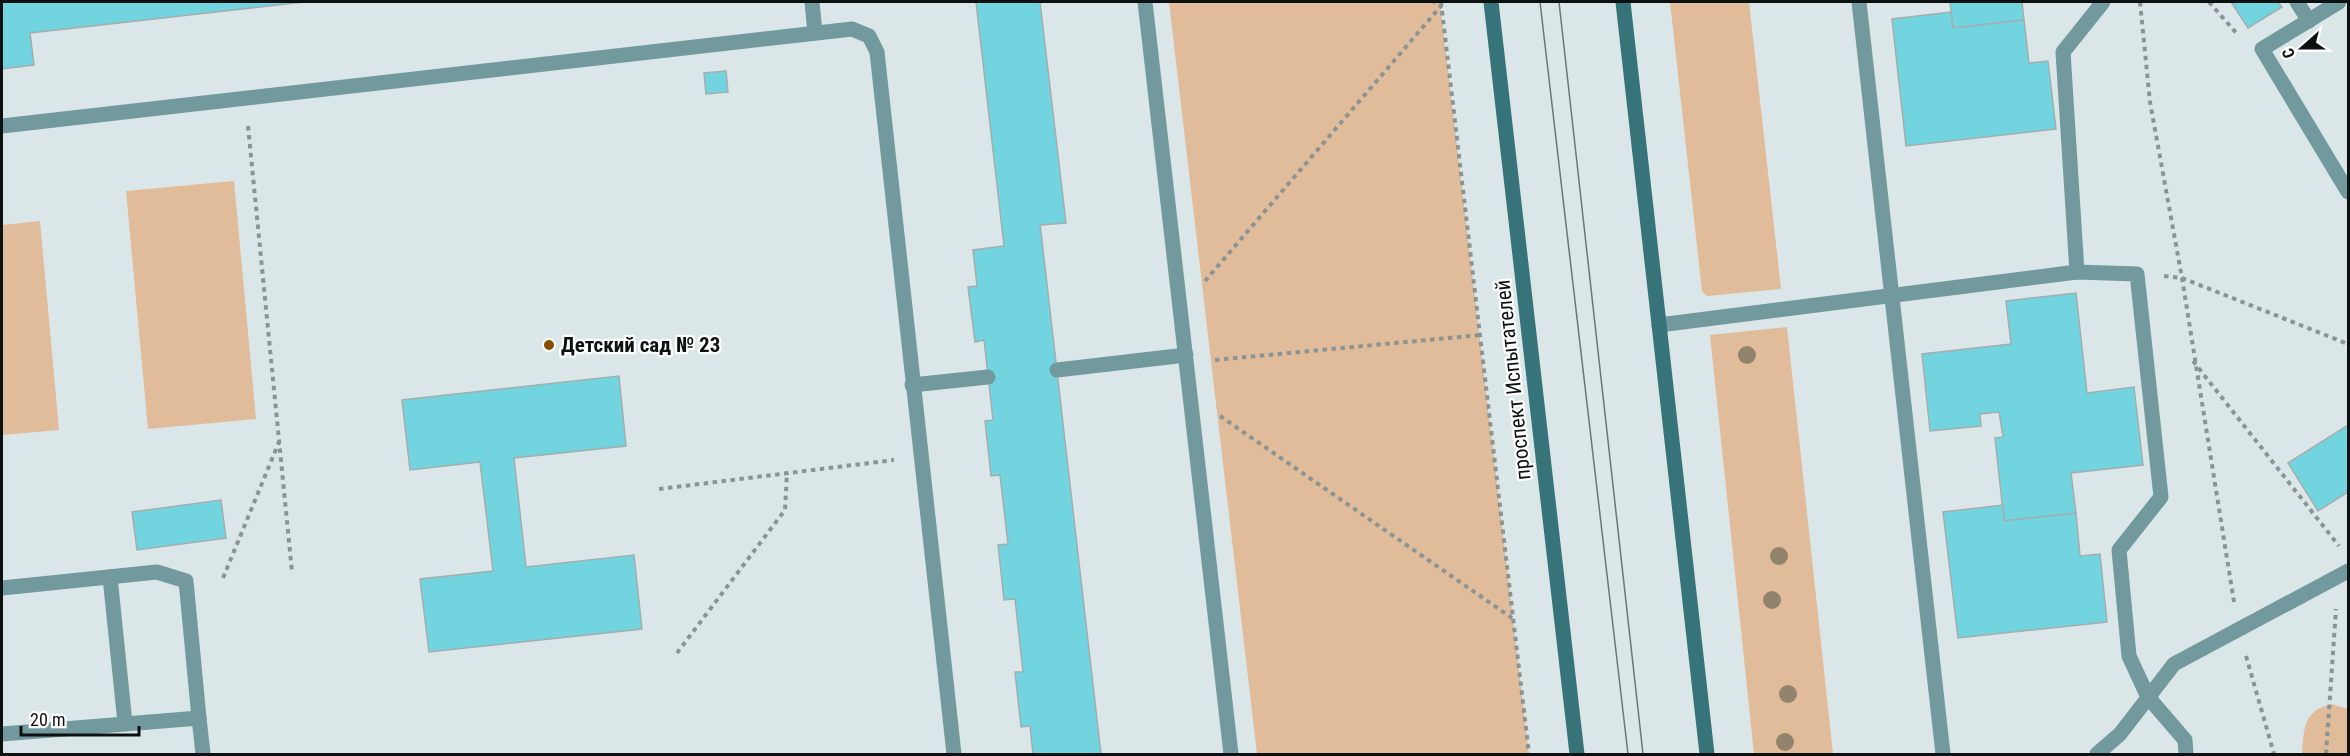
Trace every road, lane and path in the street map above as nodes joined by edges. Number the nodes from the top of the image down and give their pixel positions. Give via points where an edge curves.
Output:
1 (812, 2) edge
2 (1145, 2) edge
3 (1434, 2) edge
4 (1491, 2) edge
5 (1623, 2) edge
6 (1859, 2) edge
7 (2103, 2) edge
8 (2140, 2) edge
9 (2209, 2) edge
10 (2297, 2) edge
11 (2339, 2) edge
12 (1441, 4) edge
13 (2310, 21) junction
14 (815, 33) junction
15 (2262, 49) junction
16 (246, 98) junction
17 (2, 126) edge
18 (2349, 192) edge
19 (2077, 272) junction
20 (2138, 274) junction
21 (2182, 278) junction
22 (1202, 284) dead end
23 (1894, 296) junction
24 (1659, 325) junction
25 (1480, 335) junction
26 (2349, 344) edge
27 (1186, 355) junction
28 (1211, 360) dead end
29 (2193, 360) junction
30 (1057, 370) dead end
31 (988, 377) dead end
32 (912, 385) junction
33 (1217, 414) dead end
34 (279, 441) junction
35 (920, 456) junction
36 (788, 473) junction
37 (659, 489) dead end
38 (2341, 548) dead end
39 (292, 572) dead end
40 (2343, 573) edge
41 (110, 577) junction
42 (223, 578) dead end
43 (2, 588) edge
44 (1513, 619) junction
45 (2239, 630) junction
46 (677, 653) dead end
47 (2148, 697) junction
48 (199, 718) junction
49 (125, 723) junction
50 (2, 734) edge
51 (204, 754) edge
52 (954, 754) edge
53 (1231, 754) edge
54 (1529, 754) edge
55 (1576, 754) edge
56 (1707, 754) edge
57 (1943, 754) edge
58 (2097, 754) edge
59 (2186, 754) edge
60 (2274, 754) edge
61 (2326, 754) edge

1 - 14 street
2 - 27 street
3 - 12 path
4 - 55 main road, проспект Испытателей
5 - 24 main road
6 - 23 street
7 - 19 street via 2063,52
8 - 21 path via 2150,102
9 - 15 path via 2233,32
10 - 13 street
11 - 13 street
12 - 22 path
12 - 25 path
13 - 15 street
14 - 16 street
14 - 32 street via 852,29 870,36 877,52
15 - 18 street
16 - 17 street
16 - 34 path
19 - 20 street
19 - 23 street
20 - 21 path
20 - 47 street via 2161,497 2119,550 2129,656
21 - 26 path
21 - 29 path
23 - 24 street
23 - 57 street
24 - 56 main road
25 - 28 path
25 - 44 path
27 - 30 street
27 - 53 street
29 - 38 path
29 - 45 path
31 - 32 street
32 - 35 street
33 - 44 path
34 - 39 path
34 - 42 path
35 - 36 path
35 - 52 street
36 - 37 path
36 - 46 path via 785,510
40 - 45 street
40 - 61 path
41 - 43 street
41 - 48 street via 157,572 186,581
41 - 49 street
44 - 54 path
45 - 47 street via 2174,664
45 - 60 path
47 - 58 street via 2120,734
47 - 59 street via 2185,740
48 - 49 street
48 - 51 street
49 - 50 street

